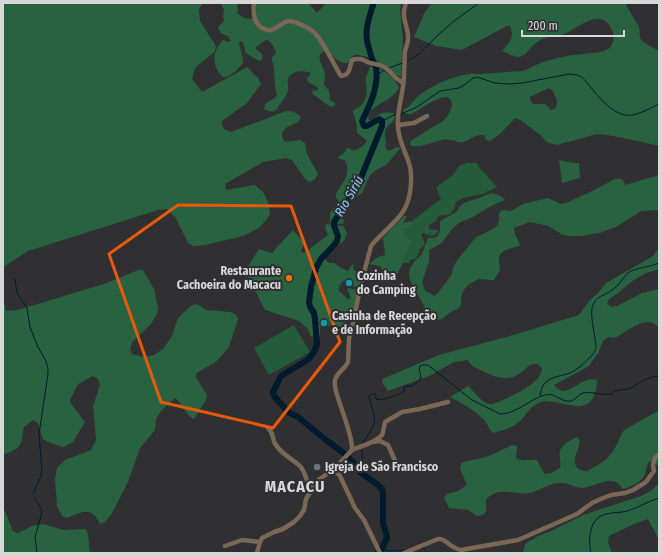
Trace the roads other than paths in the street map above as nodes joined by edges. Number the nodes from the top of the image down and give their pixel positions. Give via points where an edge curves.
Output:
1 (254, 3) edge
2 (406, 3) edge
3 (403, 84) junction
4 (427, 116) dead end
5 (398, 125) junction
6 (448, 402) dead end
7 (268, 428) dead end
8 (372, 442) junction
9 (352, 450) junction
10 (659, 455) edge
11 (397, 464) dead end
12 (334, 469) junction
13 (312, 488) junction
14 (260, 542) junction
15 (225, 546) dead end
16 (257, 553) edge
17 (380, 553) edge
18 (404, 553) edge

1 - 3 street via 253,15 259,26 266,30 272,30 290,21 312,31 342,76 348,74 352,60 361,59 386,68
2 - 3 street via 404,15 408,40
3 - 5 street
4 - 5 street via 414,123
5 - 9 street via 401,144 411,172 408,202 401,215 371,246 349,338 348,362 335,380
6 - 8 street via 402,412 385,422 382,434
7 - 13 street via 276,446 300,466
8 - 9 street
8 - 11 street via 380,441 388,445
9 - 12 street
10 - 18 street via 655,458 654,471 646,482 633,490 602,498 577,514 518,540 461,550 438,539
12 - 13 street via 317,481
12 - 17 street
13 - 14 street via 300,516 283,529 262,538
14 - 15 street via 242,540
14 - 16 street

